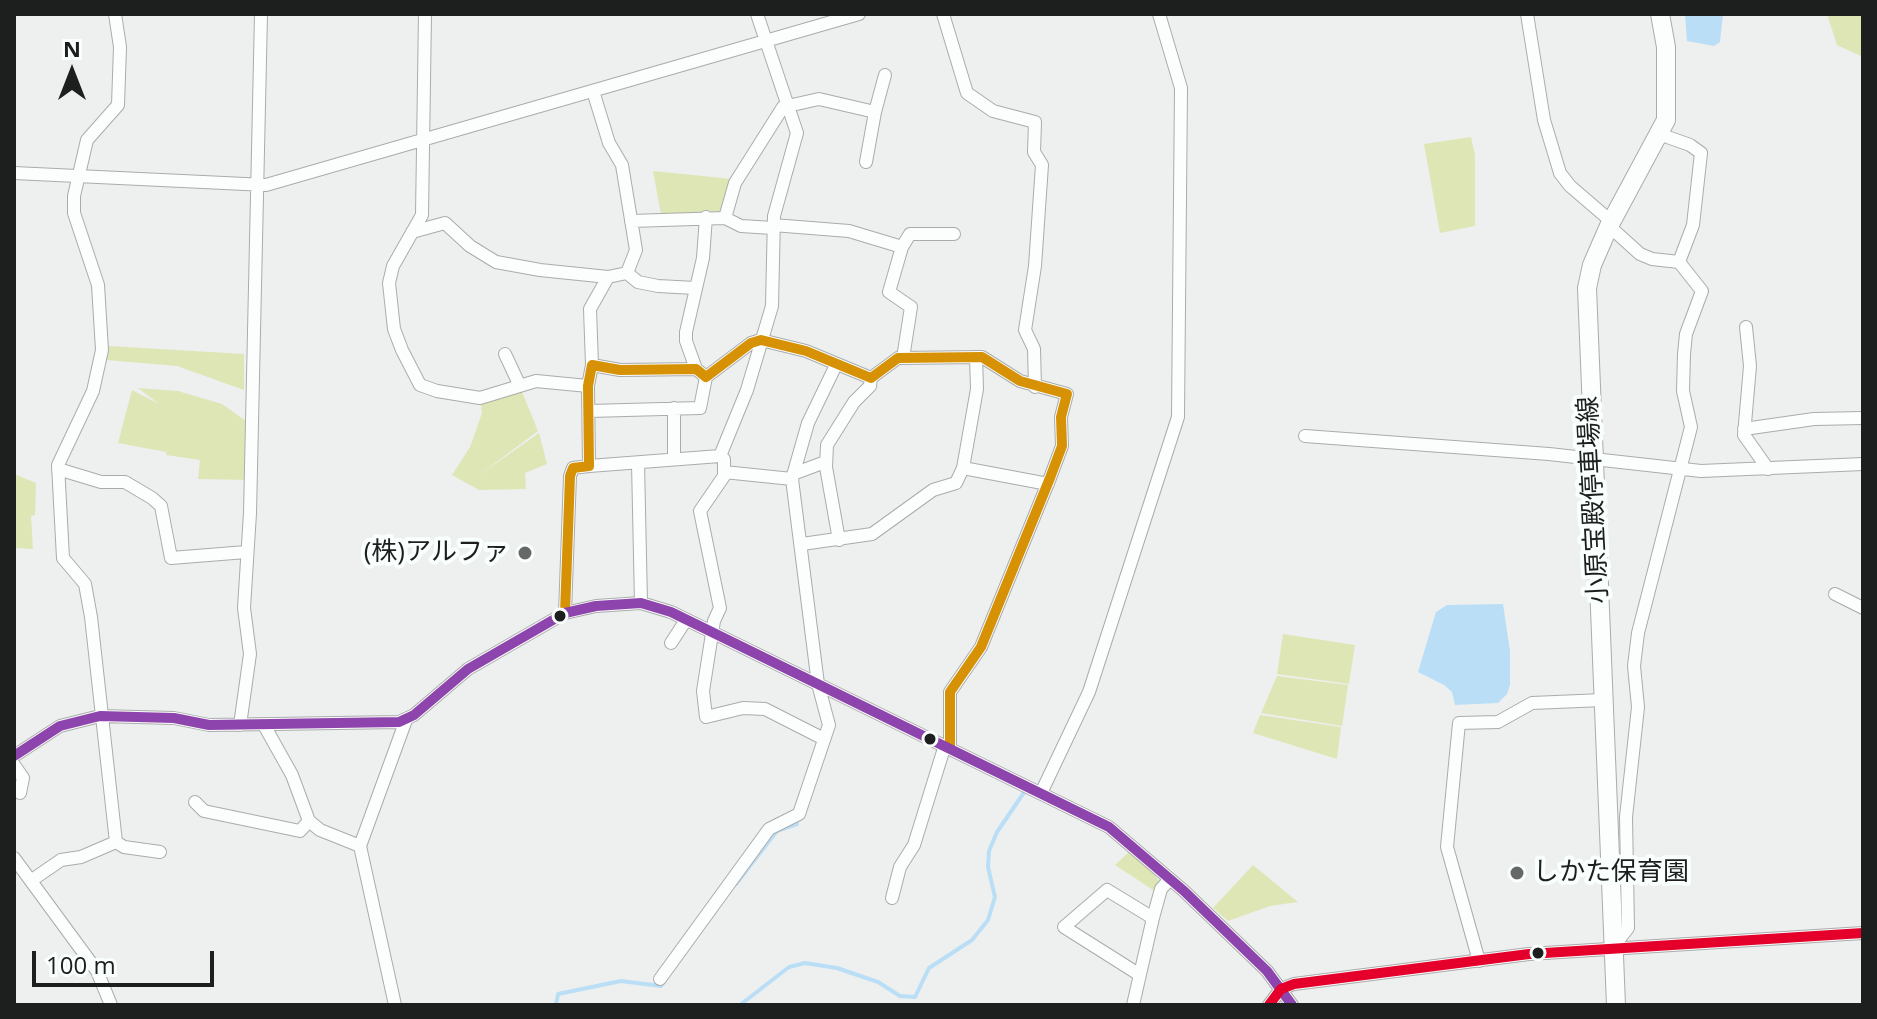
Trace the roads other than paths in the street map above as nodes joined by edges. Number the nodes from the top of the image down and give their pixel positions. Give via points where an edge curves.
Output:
1 (115, 14) edge
2 (261, 14) edge
3 (425, 14) edge
4 (757, 14) edge
5 (859, 14) edge
6 (943, 14) edge
7 (1159, 14) edge
8 (1527, 14) edge
9 (1660, 14) edge
10 (765, 42) junction
11 (885, 75) dead end
12 (593, 91) junction
13 (790, 105) junction
14 (875, 112) junction
15 (1659, 134) junction
16 (423, 139) junction
17 (866, 162) dead end
18 (14, 173) edge
19 (76, 177) junction
20 (255, 185) junction
21 (706, 217) junction
22 (725, 218) junction
23 (631, 221) junction
24 (1610, 224) junction
25 (773, 226) junction
26 (412, 232) junction
27 (954, 234) dead end
28 (902, 247) junction
29 (1679, 262) junction
30 (627, 273) junction
31 (608, 277) junction
32 (695, 288) junction
33 (1746, 327) dead end
34 (761, 340) junction
35 (505, 354) dead end
36 (976, 357) junction
37 (903, 358) junction
38 (592, 365) junction
39 (836, 365) junction
40 (701, 373) junction
41 (871, 378) junction
42 (519, 384) junction
43 (588, 386) junction
44 (1035, 387) junction
45 (674, 408) junction
46 (589, 411) junction
47 (1863, 418) edge
48 (1744, 429) junction
49 (1305, 436) dead end
50 (720, 456) junction
51 (674, 458) junction
52 (1592, 461) junction
53 (825, 462) junction
54 (638, 463) junction
55 (1863, 464) edge
56 (589, 466) junction
57 (963, 468) junction
58 (1680, 468) junction
59 (58, 469) junction
60 (1768, 469) junction
61 (724, 472) junction
62 (793, 477) junction
63 (1048, 484) junction
64 (839, 540) junction
65 (802, 544) junction
66 (246, 552) junction
67 (1835, 594) dead end
68 (641, 603) junction
69 (1863, 608) edge
70 (565, 613) junction
71 (686, 620) junction
72 (713, 634) junction
73 (671, 643) dead end
74 (818, 684) junction
75 (1603, 700) junction
76 (100, 716) junction
77 (406, 720) junction
78 (240, 725) junction
79 (264, 725) junction
80 (824, 739) junction
81 (948, 746) junction
82 (14, 756) edge
83 (14, 765) edge
84 (1042, 791) junction
85 (20, 793) dead end
86 (195, 802) dead end
87 (309, 821) junction
88 (116, 842) junction
89 (360, 846) junction
90 (160, 852) dead end
91 (14, 858) edge
92 (1170, 879) junction
93 (32, 880) junction
94 (892, 898) dead end
95 (1153, 918) junction
96 (1863, 933) edge
97 (1613, 947) junction
98 (1479, 961) junction
99 (1140, 975) junction
100 (660, 979) dead end
101 (1281, 989) junction
102 (111, 1005) edge
103 (395, 1005) edge
104 (1133, 1005) edge
105 (1269, 1005) edge
106 (1292, 1005) edge
107 (1616, 1005) edge

1 - 19 street via 118,105 87,140
2 - 20 street
3 - 16 street
4 - 10 street
5 - 10 street
6 - 44 street via 967,93 993,111 1035,122 1034,152 1042,165 1025,330 1034,349
7 - 84 street via 1181,88 1178,417 1089,692
8 - 24 street via 1544,120 1560,173
9 - 15 main road, 小原宝殿停車場線 via 1669,108
10 - 12 street
10 - 13 street
11 - 14 street
12 - 16 street
12 - 23 street via 609,143 622,165
13 - 14 street via 819,99
13 - 22 street via 783,107 735,183
13 - 25 street via 797,133
14 - 17 street
15 - 24 main road, 小原宝殿停車場線
15 - 29 street via 1701,153 1693,225
16 - 20 street
16 - 26 street via 422,215
18 - 19 street
19 - 20 street
19 - 59 street via 74,213 98,285 104,331 93,391
20 - 66 street
21 - 22 street
21 - 23 street
21 - 32 street
22 - 25 street via 741,226
23 - 30 street via 636,250
24 - 29 street via 1640,254
24 - 52 main road, 小原宝殿停車場線 via 1587,288
25 - 28 street via 849,231
25 - 34 street via 772,306
26 - 31 street via 445,223 496,262
26 - 42 street via 389,283 394,329 420,385 480,398
27 - 28 street via 910,234
28 - 37 street via 889,292 911,307
29 - 58 street via 1702,291 1686,334 1683,391 1691,427
30 - 31 street
30 - 32 street via 638,282
31 - 38 street via 590,309
32 - 40 street via 686,341
33 - 48 street via 1750,366
34 - 39 street
34 - 40 street
34 - 50 street
35 - 42 street
36 - 37 street
36 - 44 street
36 - 57 street via 977,389
37 - 41 street
38 - 40 street
38 - 43 street
39 - 41 street
39 - 62 street via 808,423
40 - 45 street via 700,408
41 - 53 street via 832,435
42 - 43 street
43 - 46 street
44 - 63 street via 1067,394 1062,446
45 - 46 street
45 - 51 street
46 - 56 street
47 - 48 street
48 - 60 street
49 - 52 street
50 - 51 street
50 - 61 street
51 - 54 street
52 - 58 street
52 - 75 main road, 小原宝殿停車場線
53 - 62 street
53 - 64 street
54 - 56 street
54 - 68 street
55 - 60 street
56 - 70 street via 573,468 570,476
57 - 63 street
57 - 64 street via 956,483 933,490 892,523 872,534
58 - 60 street
58 - 97 street via 1638,633 1638,707 1626,817 1628,928
59 - 66 street via 101,482 125,482 152,498 161,506 171,558
59 - 76 street via 63,558 85,584
61 - 62 street
61 - 72 street via 700,511 720,608
62 - 65 street
63 - 81 street via 981,647 950,692
64 - 65 street
65 - 74 street
66 - 78 street via 244,608 250,654
67 - 69 street
68 - 70 street
68 - 71 street
70 - 77 street via 468,669
71 - 72 street
71 - 73 street
72 - 74 street
72 - 80 street via 703,691 706,717 765,709
74 - 80 street via 829,725
74 - 81 street
75 - 97 main road, 小原宝殿停車場線
75 - 98 street via 1532,703 1498,722 1459,723 1447,847
76 - 78 street
76 - 82 street via 60,726
76 - 88 street
77 - 79 street
77 - 89 street
78 - 79 street
79 - 87 street via 292,775
80 - 100 street via 799,814 769,829
81 - 84 street
81 - 94 street
83 - 85 street via 23,778
84 - 92 street via 1109,827
86 - 87 street via 204,811 300,831
87 - 89 street
88 - 90 street
88 - 93 street via 61,860
89 - 103 street
91 - 93 street
92 - 95 street via 1161,889
92 - 101 street
93 - 102 street via 97,971
95 - 99 street
95 - 99 street via 1107,890 1064,927
96 - 97 street
97 - 98 street
97 - 107 main road, 小原宝殿停車場線
98 - 101 street
99 - 104 street
101 - 105 street
101 - 106 street

